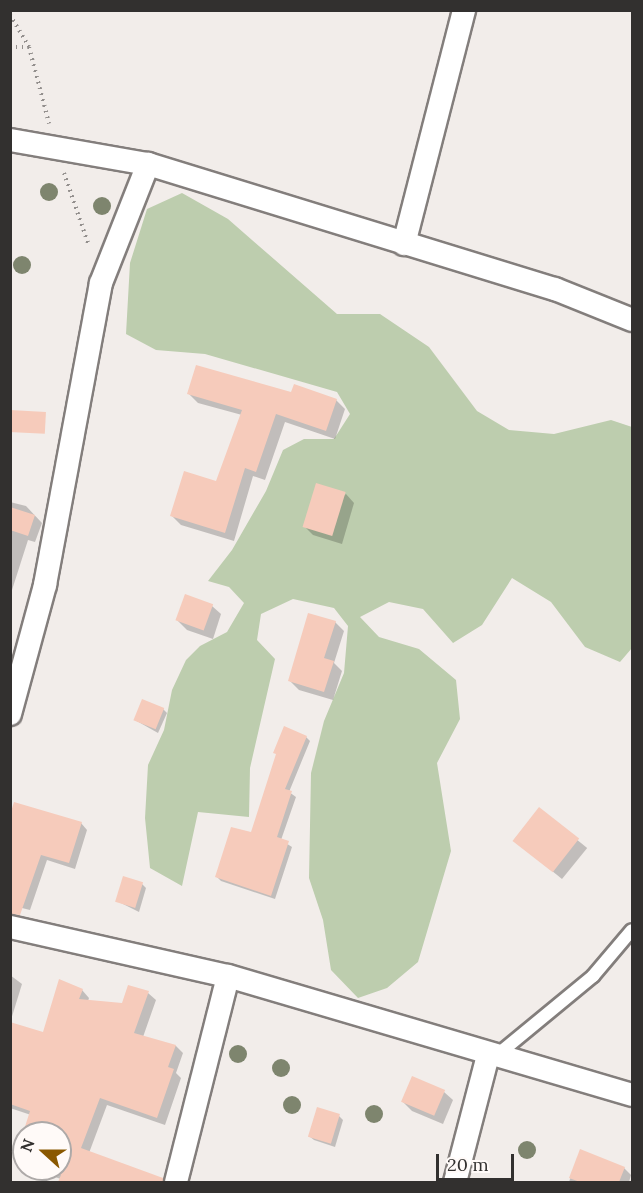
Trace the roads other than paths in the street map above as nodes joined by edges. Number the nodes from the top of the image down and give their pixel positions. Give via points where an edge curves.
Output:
1 (464, 10) edge
2 (10, 140) edge
3 (148, 164) junction
4 (404, 244) junction
5 (633, 320) edge
6 (10, 714) edge
7 (10, 927) edge
8 (633, 930) edge
9 (228, 976) junction
10 (492, 1055) junction
11 (633, 1095) edge
12 (176, 1182) edge
13 (455, 1182) edge

1 - 4 street
2 - 3 street
3 - 4 street
3 - 6 street via 101,283 45,585
4 - 5 street via 555,289
7 - 9 street
8 - 10 lane via 592,976
9 - 10 street
9 - 12 street
10 - 11 street
10 - 13 street

